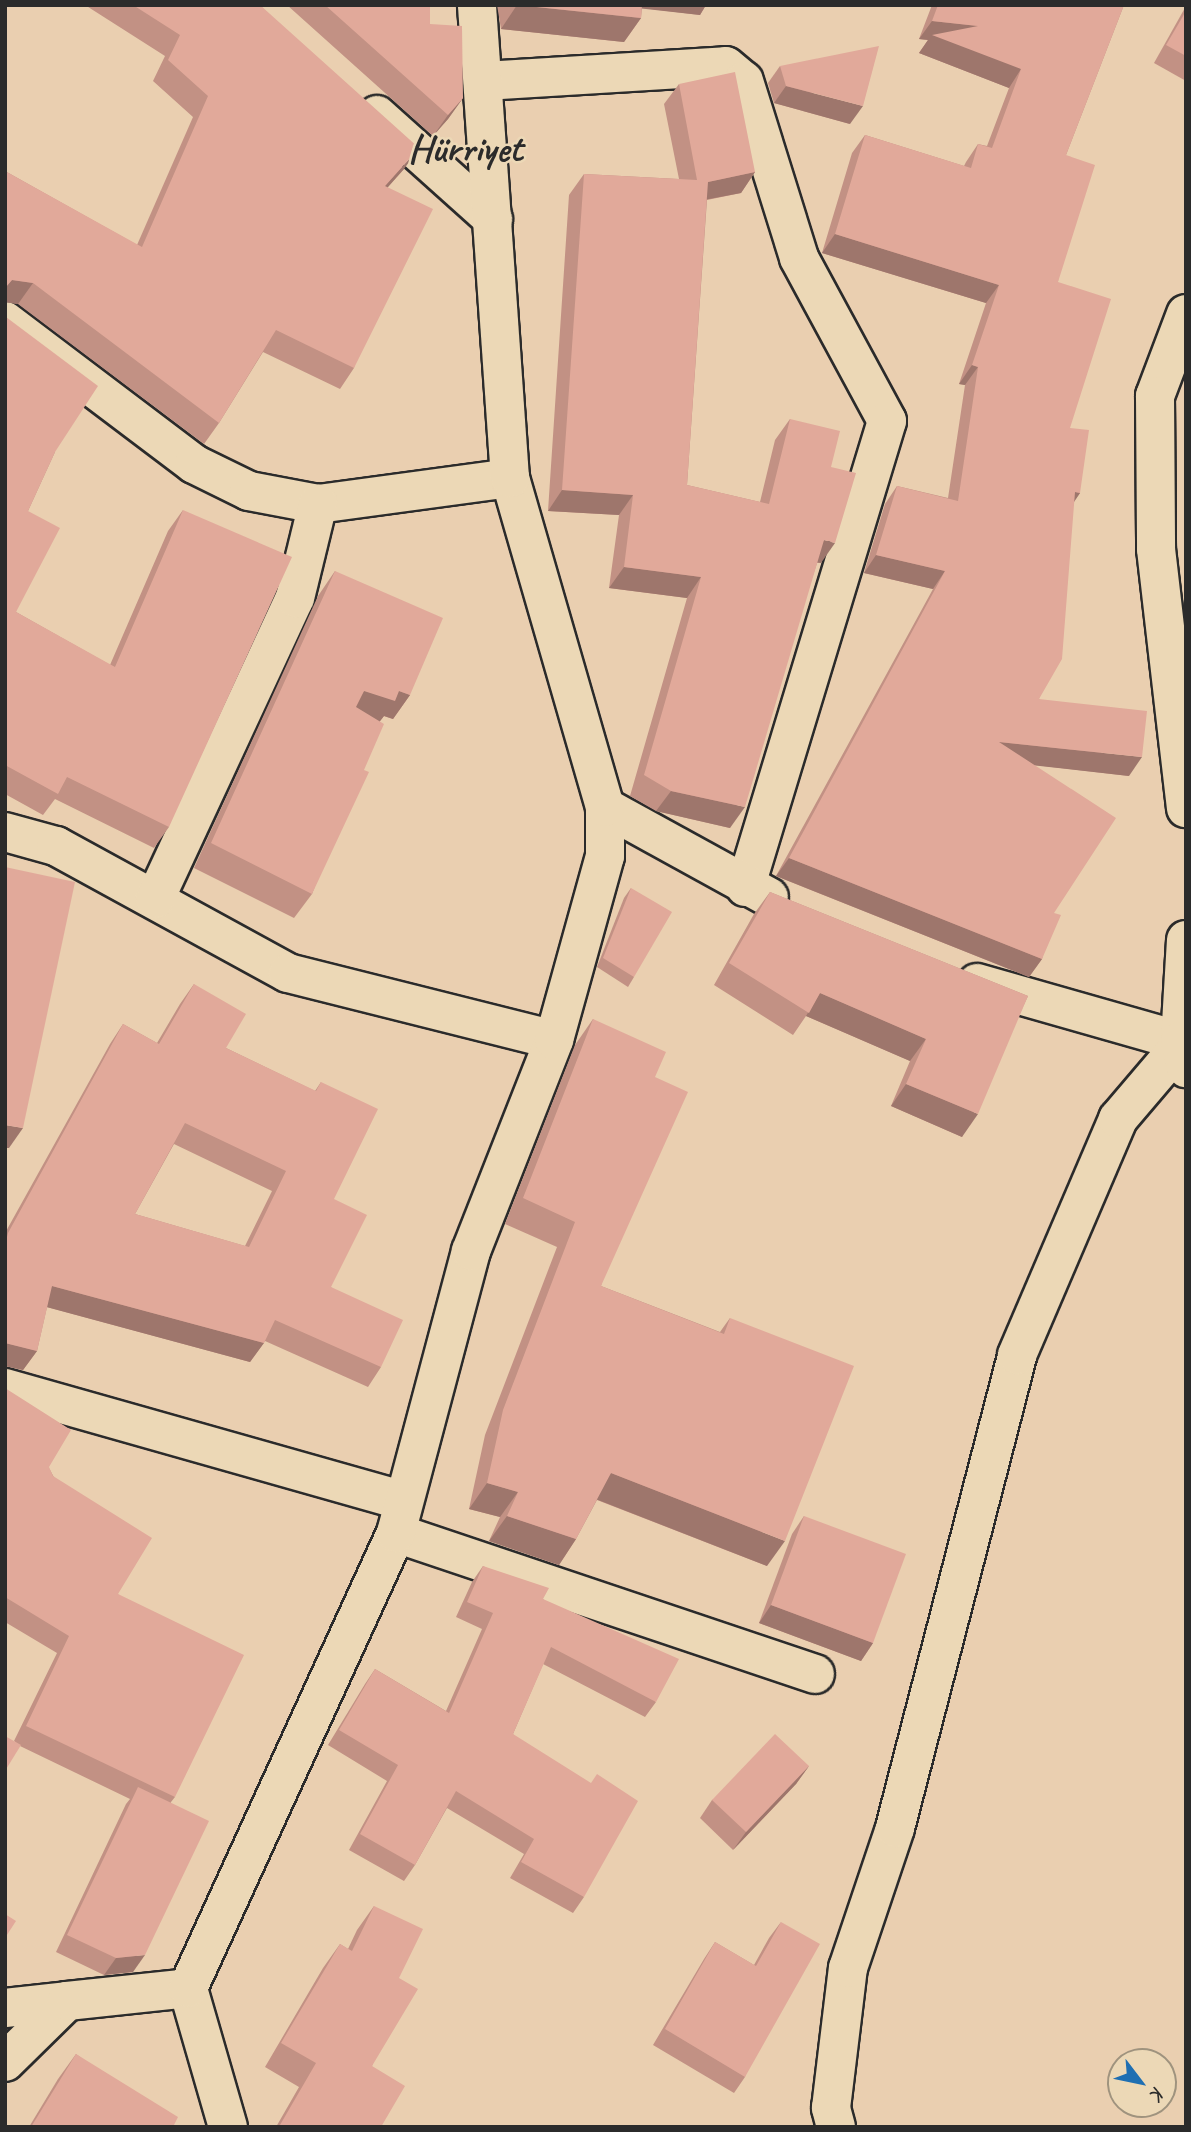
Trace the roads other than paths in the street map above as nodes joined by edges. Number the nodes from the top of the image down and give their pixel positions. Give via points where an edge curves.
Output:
1 (477, 5) edge
2 (484, 81) junction
3 (348, 89) edge
4 (493, 219) junction
5 (1186, 314) edge
6 (5, 321) edge
7 (510, 478) junction
8 (318, 504) junction
9 (1182, 739) edge
10 (605, 807) junction
11 (1186, 808) edge
12 (5, 832) edge
13 (745, 887) junction
14 (155, 899) junction
15 (808, 913) edge
16 (1186, 940) edge
17 (946, 970) edge
18 (554, 1040) junction
19 (1184, 1049) edge
20 (5, 1388) edge
21 (399, 1516) junction
22 (815, 1674) dead end
23 (188, 1988) junction
24 (67, 2001) junction
25 (5, 2008) edge
26 (5, 2062) edge
27 (228, 2127) edge
28 (836, 2127) edge

1 - 2 street
2 - 4 street
2 - 13 street via 726,66 744,81 799,258 887,421
3 - 4 street
4 - 7 street
5 - 9 street via 1155,396 1156,549
6 - 8 street via 194,464 249,491
7 - 8 street
7 - 10 street
8 - 14 street via 295,598
9 - 11 street
10 - 13 street
10 - 18 street via 603,869
12 - 14 street via 56,846
13 - 15 street
14 - 18 street via 288,973
16 - 19 street
17 - 19 street via 996,991
18 - 21 street via 471,1251
19 - 28 street via 1118,1119 1017,1355 895,1828 848,1968 831,2108
20 - 21 street
21 - 22 street
21 - 23 street
23 - 24 street
23 - 27 street
24 - 25 street
24 - 26 street

